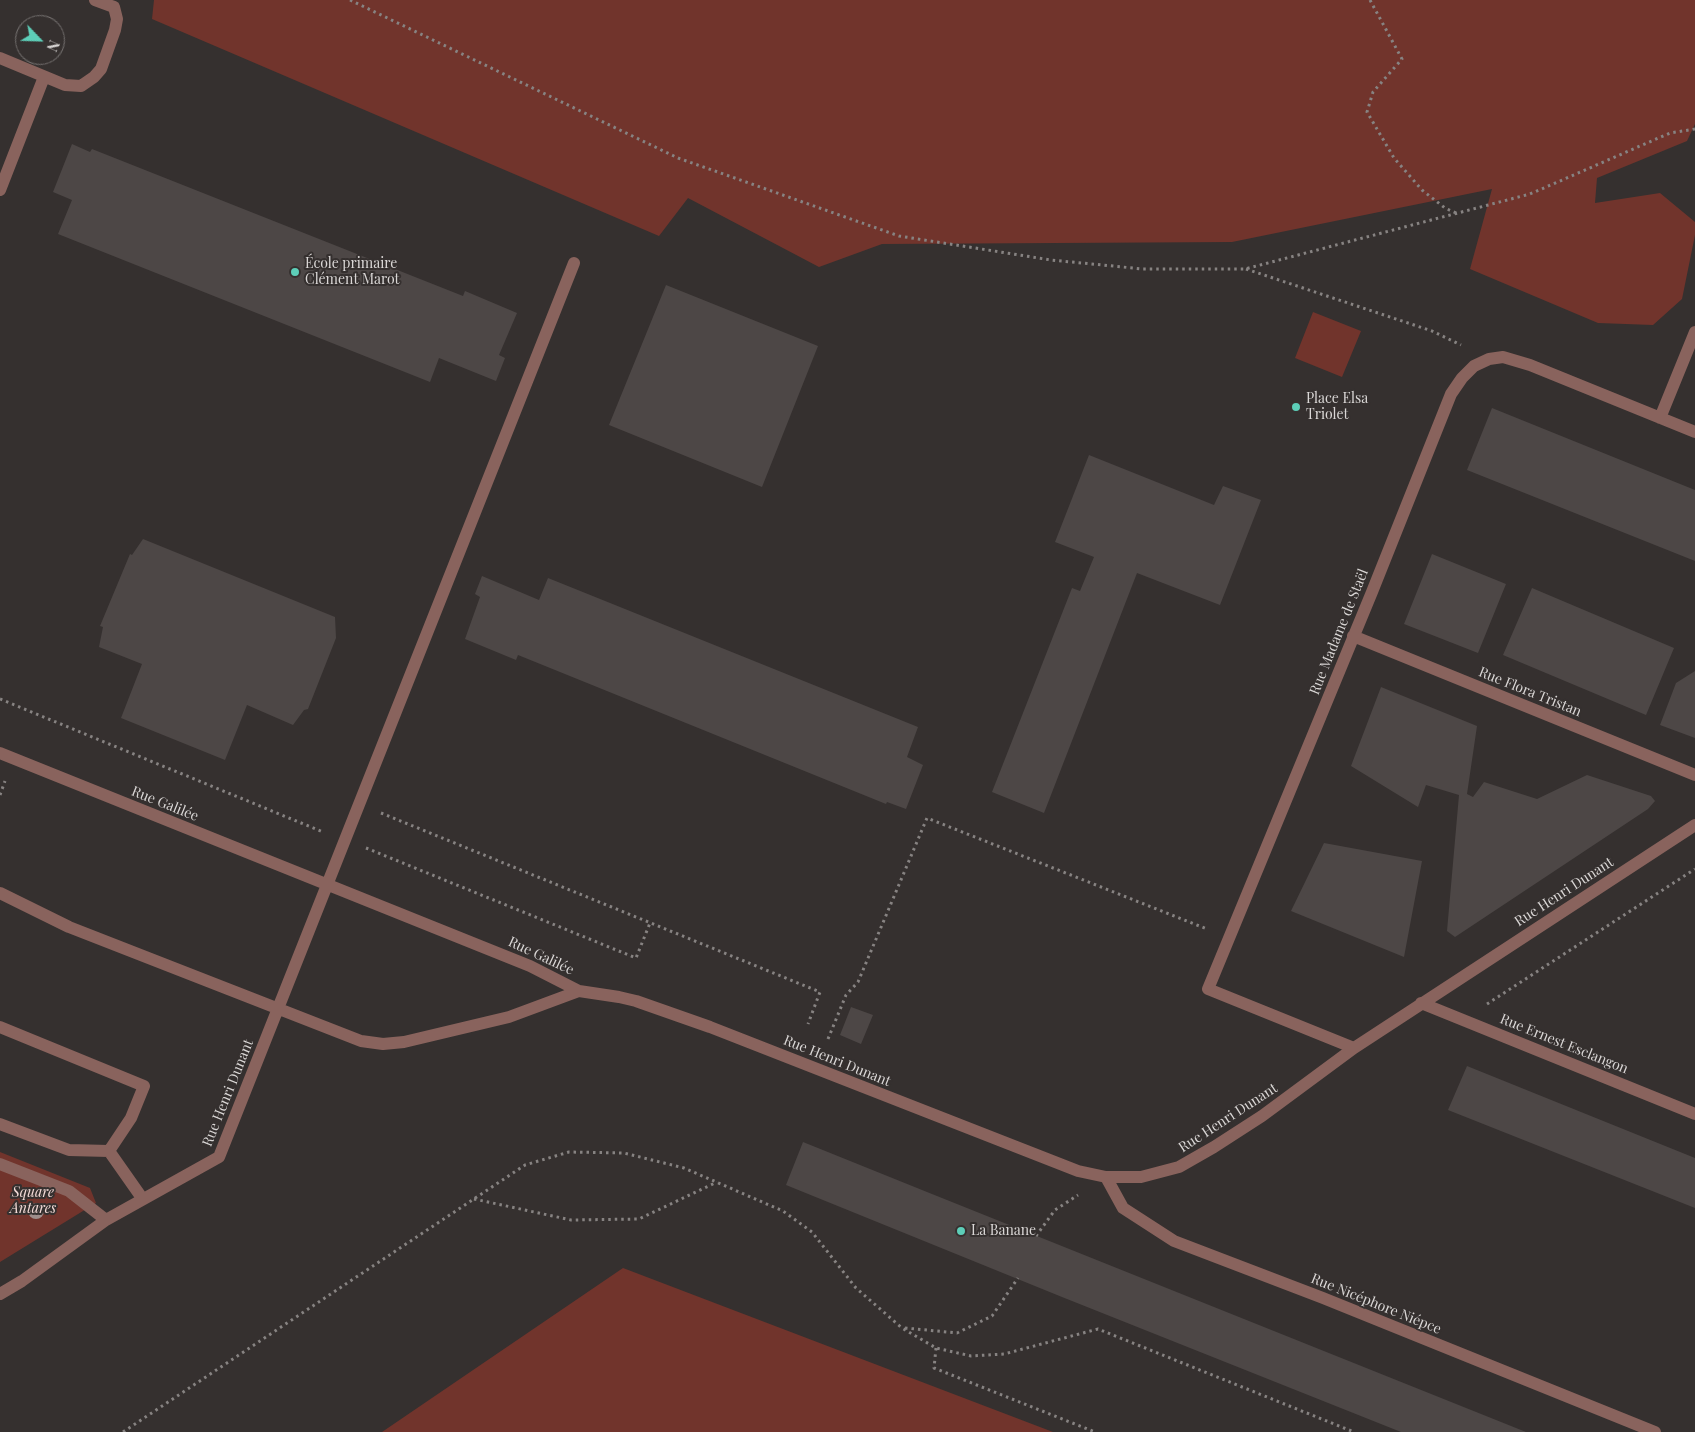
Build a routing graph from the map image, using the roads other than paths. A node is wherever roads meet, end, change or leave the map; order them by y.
1 (95, 0) edge
2 (0, 58) edge
3 (44, 77) junction
4 (0, 190) edge
5 (574, 263) dead end
6 (1695, 332) edge
7 (1660, 418) junction
8 (1695, 432) edge
9 (1354, 636) junction
10 (0, 754) edge
11 (1695, 775) edge
12 (1695, 824) edge
13 (328, 884) junction
14 (0, 892) edge
15 (579, 991) junction
16 (1421, 1003) junction
17 (278, 1010) junction
18 (0, 1027) edge
19 (1354, 1048) junction
20 (1695, 1114) edge
21 (0, 1124) edge
22 (109, 1151) junction
23 (0, 1164) edge
24 (1106, 1177) junction
25 (142, 1198) junction
26 (106, 1220) junction
27 (0, 1294) edge
28 (1655, 1432) edge

1 - 3 street
2 - 3 street
3 - 4 street
5 - 13 street, Rue Henri Dunant
6 - 7 street
7 - 8 street
7 - 9 street, Rue Madame de Staël
9 - 11 street, Rue Flora Tristan
9 - 19 street, Rue Madame de Staël
10 - 13 street, Rue Galilée
12 - 16 street, Rue Henri Dunant
13 - 15 street, Rue Galilée
13 - 17 street, Rue Henri Dunant
14 - 17 street, Rue Galilée
15 - 17 street, Rue Galilée
15 - 24 street, Rue Henri Dunant
16 - 19 street, Rue Henri Dunant
16 - 20 street, Rue Ernest Esclangon
17 - 25 street, Rue Henri Dunant
18 - 22 street
19 - 24 street, Rue Henri Dunant
21 - 22 street
22 - 25 street
23 - 26 street
24 - 28 street, Rue Nicéphore Niépce
25 - 26 street, Rue Henri Dunant
26 - 27 street, Rue Henri Dunant

